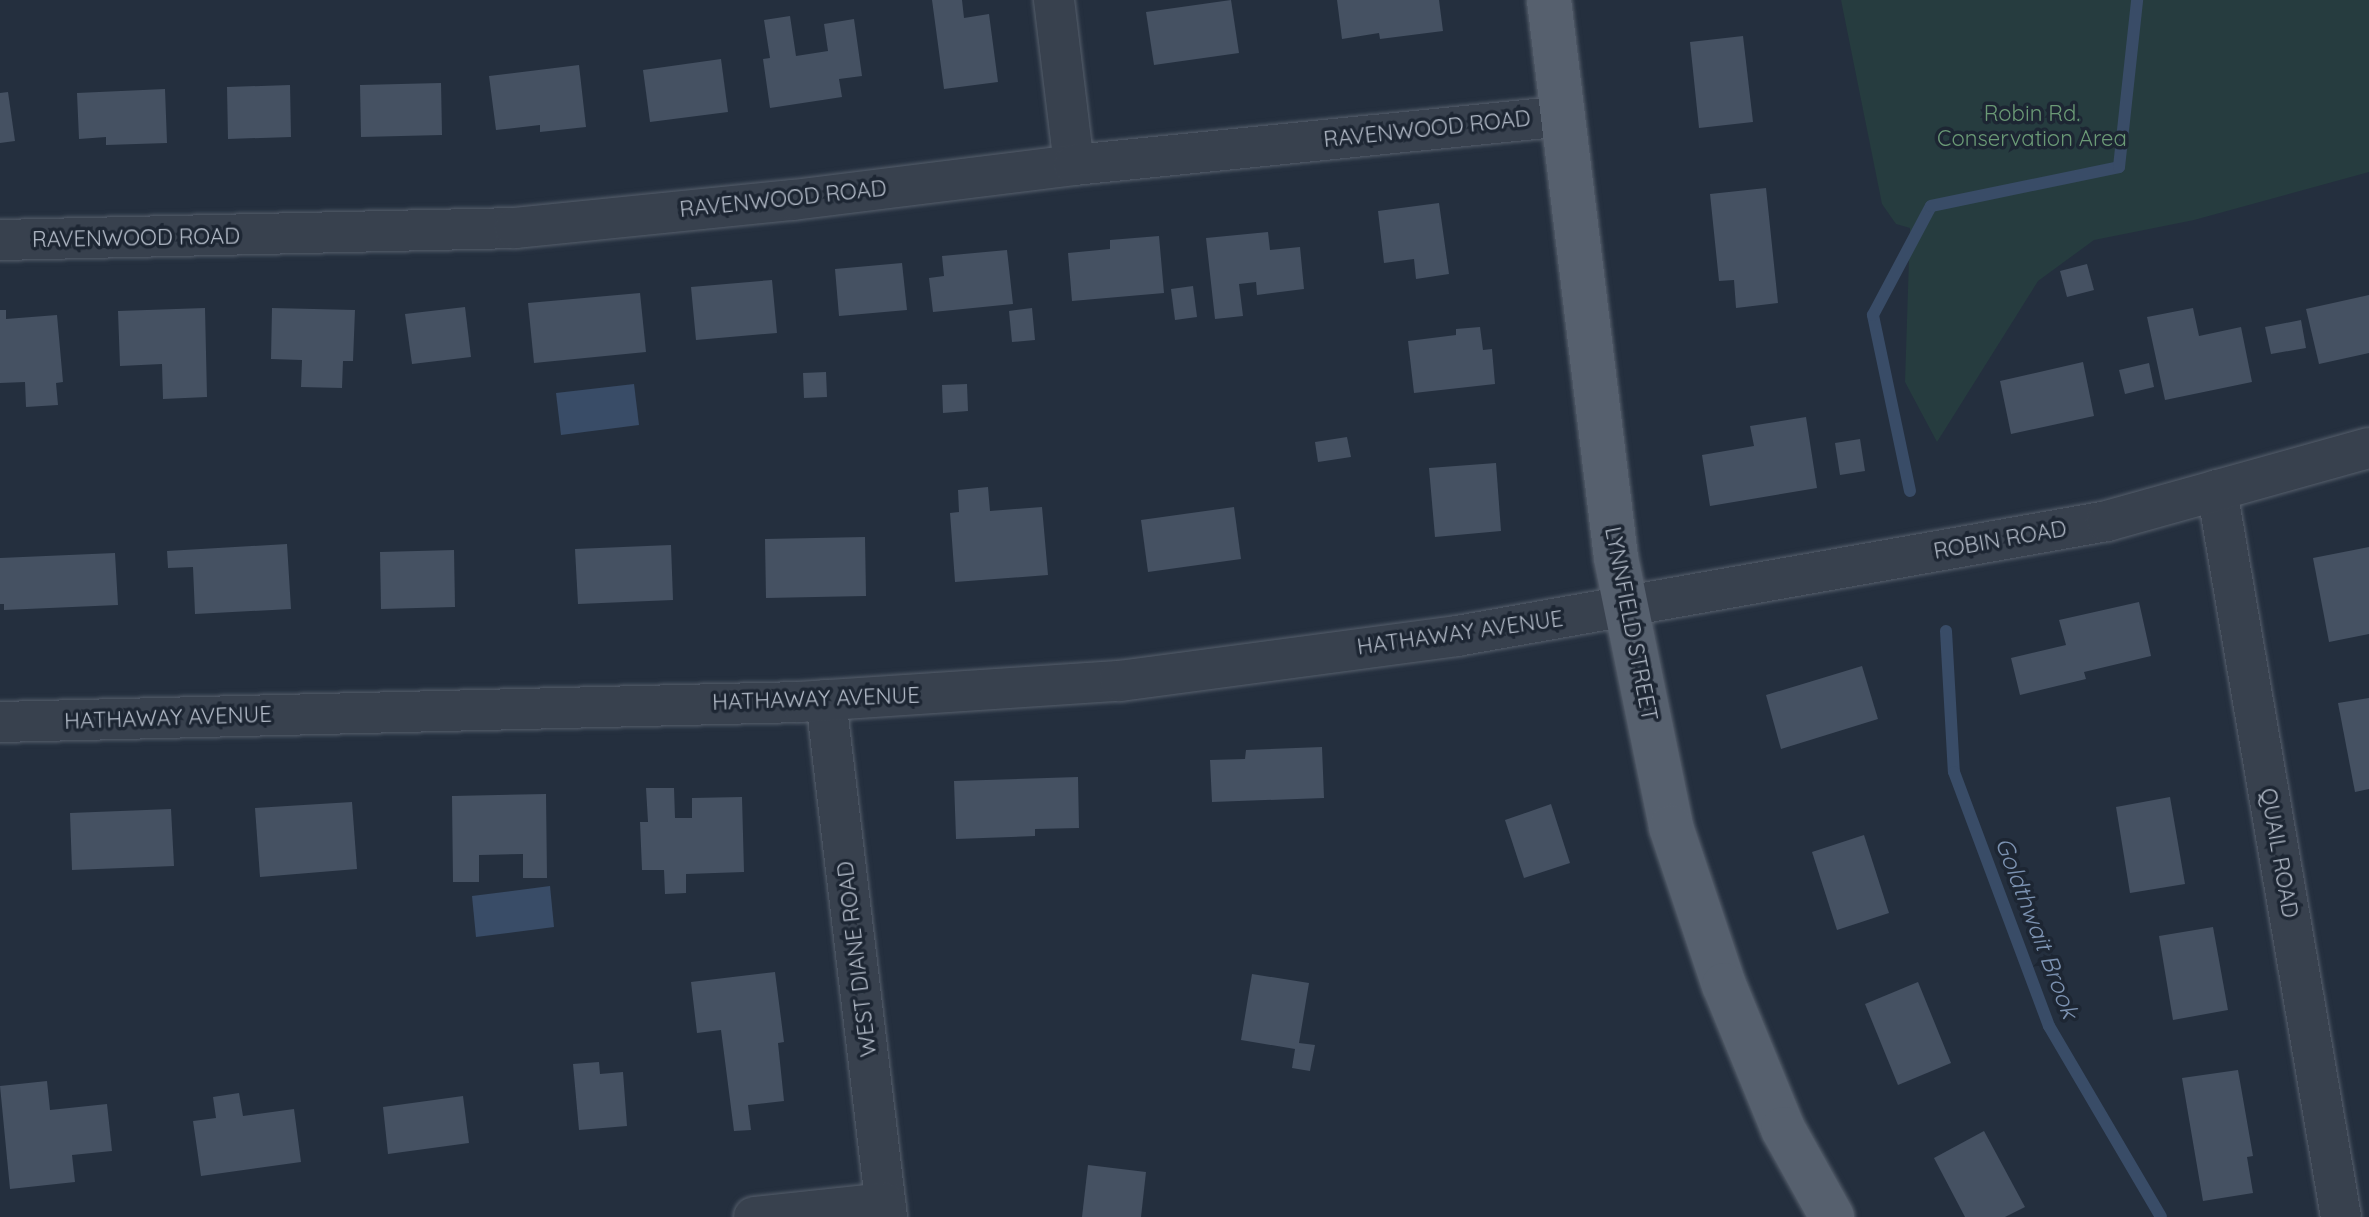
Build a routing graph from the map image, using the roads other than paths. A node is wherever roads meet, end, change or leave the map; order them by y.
1 (1054, 0) edge
2 (1549, 0) edge
3 (1563, 116) junction
4 (1074, 165) junction
5 (0, 240) edge
6 (2369, 448) edge
7 (2217, 490) junction
8 (1626, 608) junction
9 (826, 700) junction
10 (0, 722) edge
11 (886, 1210) edge
12 (754, 1217) edge
13 (1832, 1217) edge
14 (2341, 1217) edge

1 - 4 street
2 - 3 main road, LYNNFIELD STREET
3 - 4 street, RAVENWOOD ROAD
3 - 8 main road, LYNNFIELD STREET
4 - 5 street, RAVENWOOD ROAD
6 - 7 street, ROBIN ROAD
7 - 8 street, ROBIN ROAD
7 - 14 street, QUAIL ROAD
8 - 9 street, HATHAWAY AVENUE
8 - 13 main road, LYNNFIELD STREET
9 - 10 street, HATHAWAY AVENUE
9 - 11 street, WEST DIANE ROAD
11 - 12 street

